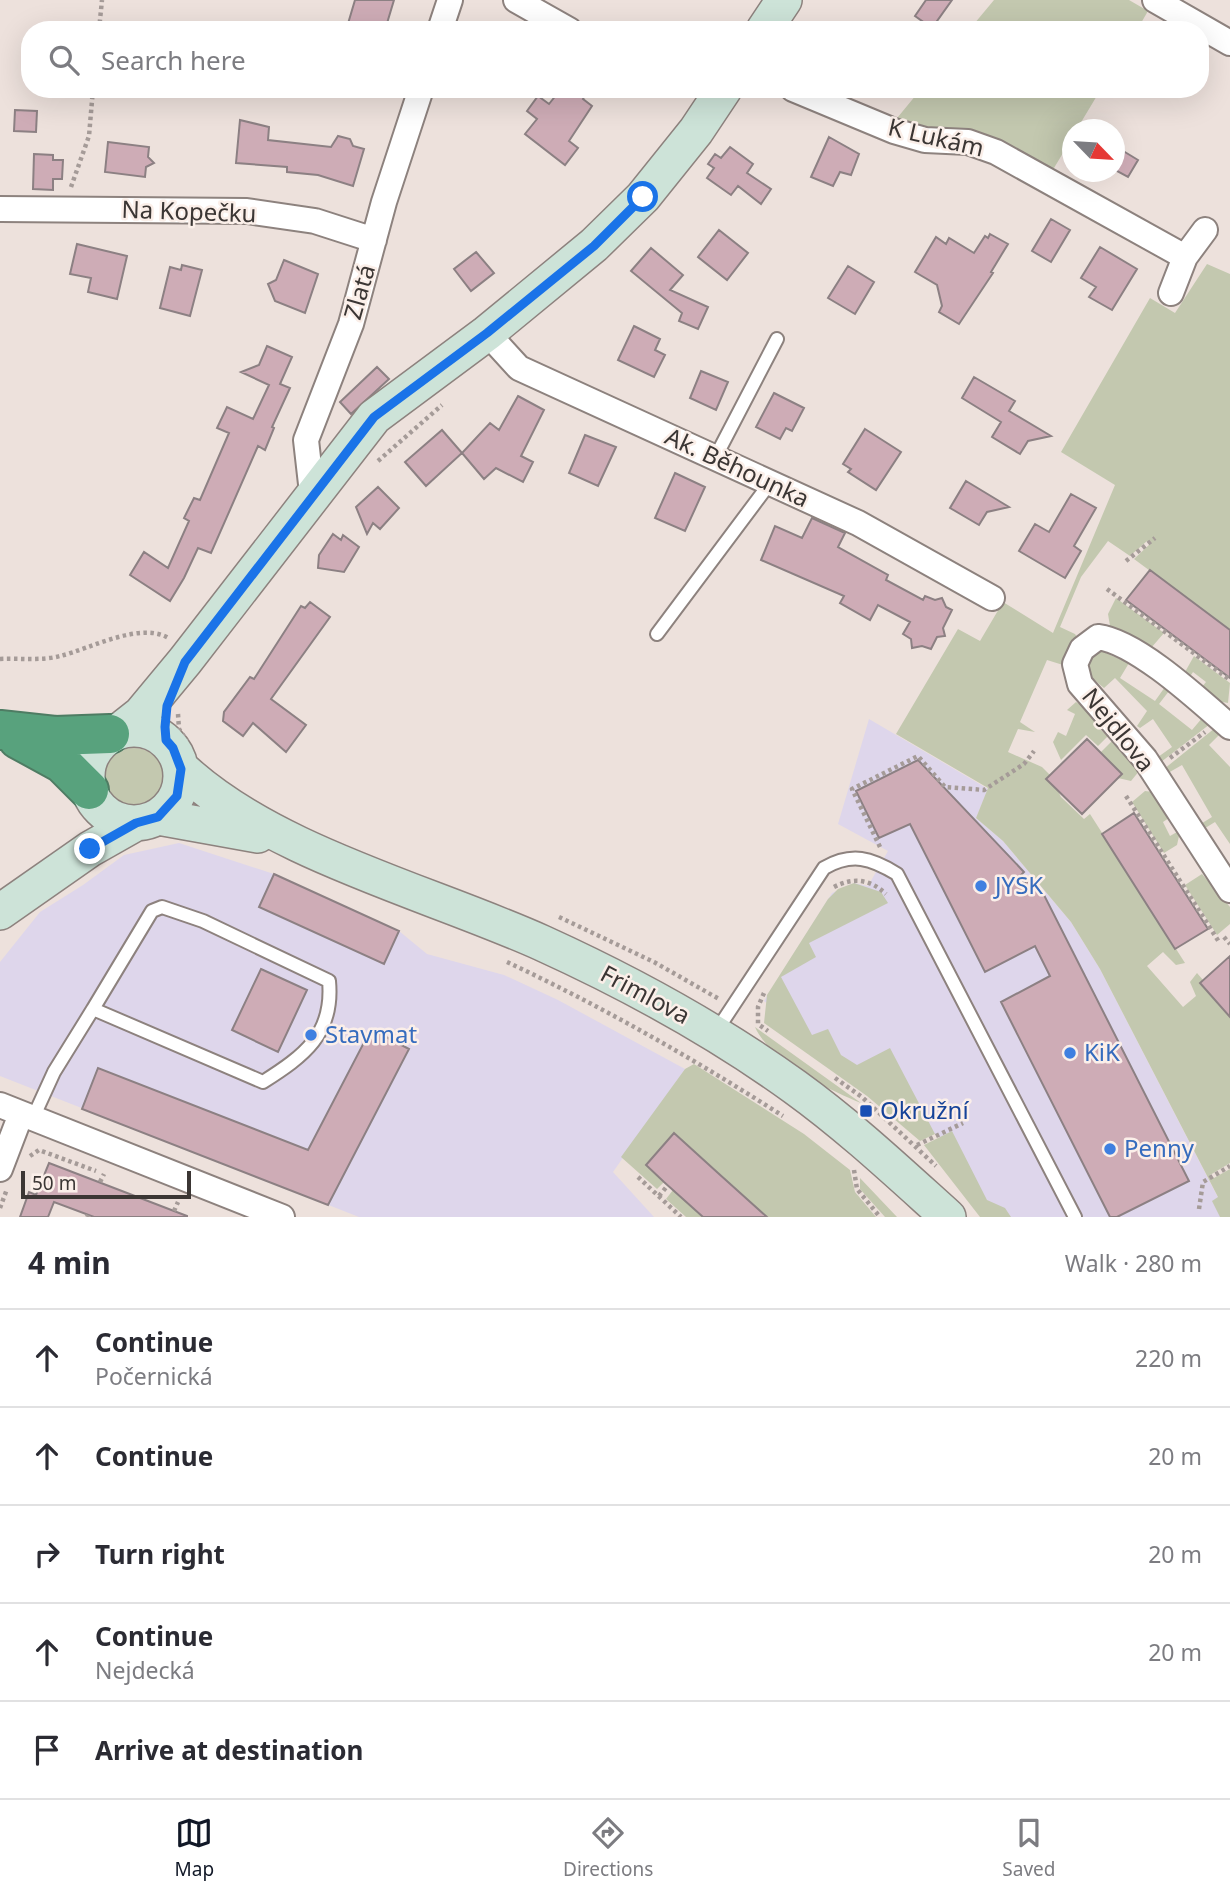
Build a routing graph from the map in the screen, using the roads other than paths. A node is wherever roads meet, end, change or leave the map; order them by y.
1 (450, 0) edge
2 (516, 0) edge
3 (784, 0) edge
4 (1155, 0) edge
5 (443, 21) edge
6 (553, 21) edge
7 (770, 21) edge
8 (1192, 21) edge
9 (1209, 31) edge
10 (1230, 43) edge
11 (418, 98) edge
12 (718, 98) edge
13 (815, 98) edge
14 (0, 209) edge
15 (1205, 230) dead end
16 (374, 240) junction
17 (1185, 257) junction
18 (1171, 293) dead end
19 (487, 333) junction
20 (777, 339) dead end
21 (715, 458) junction
22 (770, 483) junction
23 (312, 493) junction
24 (992, 598) dead end
25 (657, 634) dead end
26 (187, 658) junction
27 (1225, 723) edge
28 (0, 731) edge
29 (116, 732) junction
30 (180, 741) junction
31 (90, 794) junction
32 (147, 820) junction
33 (299, 844) junction
34 (53, 875) junction
35 (1230, 890) edge
36 (0, 912) edge
37 (93, 1009) junction
38 (715, 1033) junction
39 (18, 1113) edge
40 (7, 1175) edge
41 (282, 1217) edge
42 (948, 1217) edge
43 (1075, 1217) edge

1 - 5 street
2 - 6 street
3 - 7 main road
4 - 8 street
9 - 10 street
11 - 16 street, Zlatá
12 - 19 main road
13 - 17 street, K Lukám
14 - 16 street, Na Kopečku
15 - 17 street
16 - 23 street, Zlatá
17 - 18 street
19 - 21 street, Ak. Běhounka
19 - 23 main road
20 - 21 lane
21 - 22 street, Ak. Běhounka
22 - 24 street, Ak. Běhounka
22 - 25 lane
23 - 26 main road
26 - 29 main road
26 - 30 main road
27 - 35 street, Nejdlova
28 - 29 highway
28 - 31 highway
29 - 30 main road
29 - 31 main road
30 - 32 main road
30 - 33 main road, Frimlova
31 - 32 main road
31 - 34 main road
32 - 33 main road, Frimlova
32 - 34 main road
33 - 38 main road, Frimlova
34 - 36 main road
37 - 37 lane
37 - 39 lane
38 - 42 main road, Frimlova
38 - 43 lane
39 - 40 street
39 - 41 street

